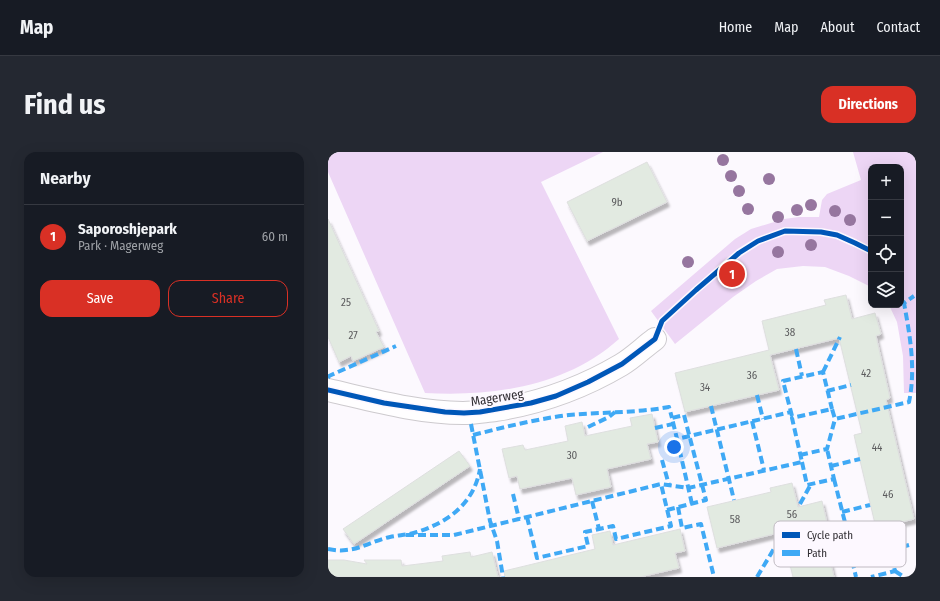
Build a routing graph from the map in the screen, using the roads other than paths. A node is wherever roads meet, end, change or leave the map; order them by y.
1 (655, 339) dead end
2 (328, 390) edge

1 - 2 street, Magerweg

